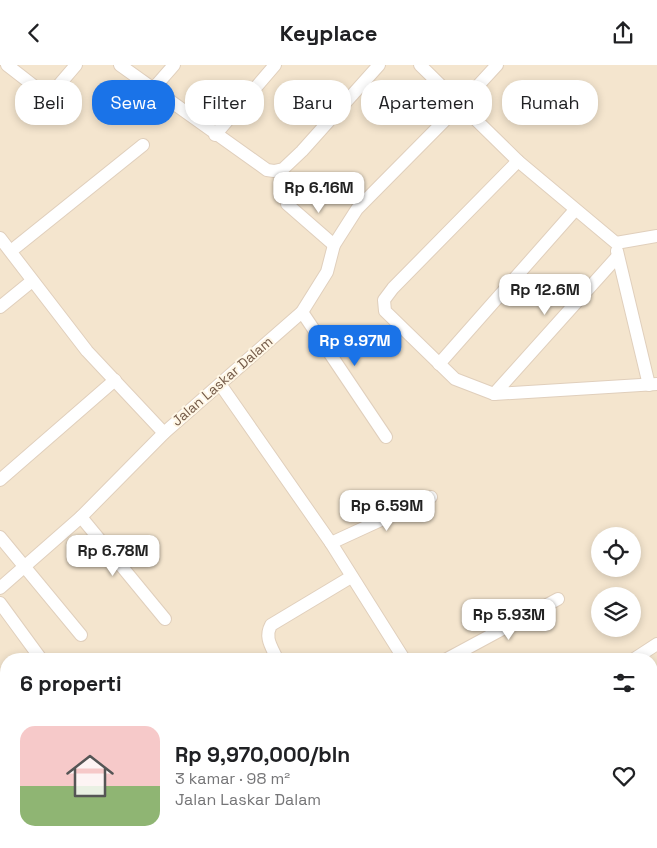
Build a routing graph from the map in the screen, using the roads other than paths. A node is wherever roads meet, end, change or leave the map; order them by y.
1 (7, 65) edge
2 (76, 65) edge
3 (120, 65) edge
4 (174, 65) edge
5 (274, 65) edge
6 (379, 65) edge
7 (420, 65) edge
8 (497, 65) edge
9 (141, 80) edge
10 (161, 80) edge
11 (436, 80) edge
12 (483, 80) edge
13 (175, 105) edge
14 (440, 125) edge
15 (482, 125) edge
16 (215, 135) junction
17 (143, 145) dead end
18 (518, 161) junction
19 (287, 204) dead end
20 (575, 210) junction
21 (657, 236) edge
22 (0, 238) edge
23 (616, 243) junction
24 (334, 245) junction
25 (10, 251) junction
26 (617, 257) junction
27 (32, 281) junction
28 (0, 307) edge
29 (302, 312) junction
30 (439, 364) junction
31 (115, 381) junction
32 (220, 384) junction
33 (653, 385) edge
34 (494, 394) junction
35 (164, 433) junction
36 (386, 437) dead end
37 (0, 480) edge
38 (431, 497) dead end
39 (81, 517) junction
40 (0, 537) edge
41 (331, 543) junction
42 (24, 566) junction
43 (351, 577) junction
44 (0, 588) edge
45 (558, 599) dead end
46 (0, 603) edge
47 (165, 619) dead end
48 (81, 635) dead end
49 (657, 644) edge
50 (37, 653) edge
51 (274, 653) edge
52 (400, 653) edge
53 (458, 653) edge
54 (643, 653) edge

1 - 2 street
3 - 9 street
4 - 10 street
5 - 16 street
6 - 16 street
7 - 11 street
8 - 12 street, Jalan Laskar Dalam
13 - 16 street
14 - 24 street, Jalan Laskar Dalam
15 - 18 street
17 - 25 street
18 - 20 street
18 - 30 street
19 - 24 street
20 - 23 street
20 - 30 street
21 - 23 street
22 - 25 street
23 - 26 street
24 - 29 street, Jalan Laskar Dalam
25 - 27 street
26 - 33 street
26 - 34 street
27 - 28 street
27 - 31 street
29 - 32 street, Jalan Laskar Dalam
29 - 36 street
30 - 34 street
31 - 35 street
31 - 37 street
32 - 35 street, Jalan Laskar Dalam
32 - 41 street
33 - 34 street
35 - 39 street, Jalan Laskar Dalam
38 - 41 street
39 - 42 street, Jalan Laskar Dalam
39 - 47 street
40 - 42 street
41 - 43 street
42 - 44 street, Jalan Laskar Dalam
42 - 48 street
43 - 51 street
43 - 52 street
45 - 53 street
46 - 50 street
49 - 54 street

